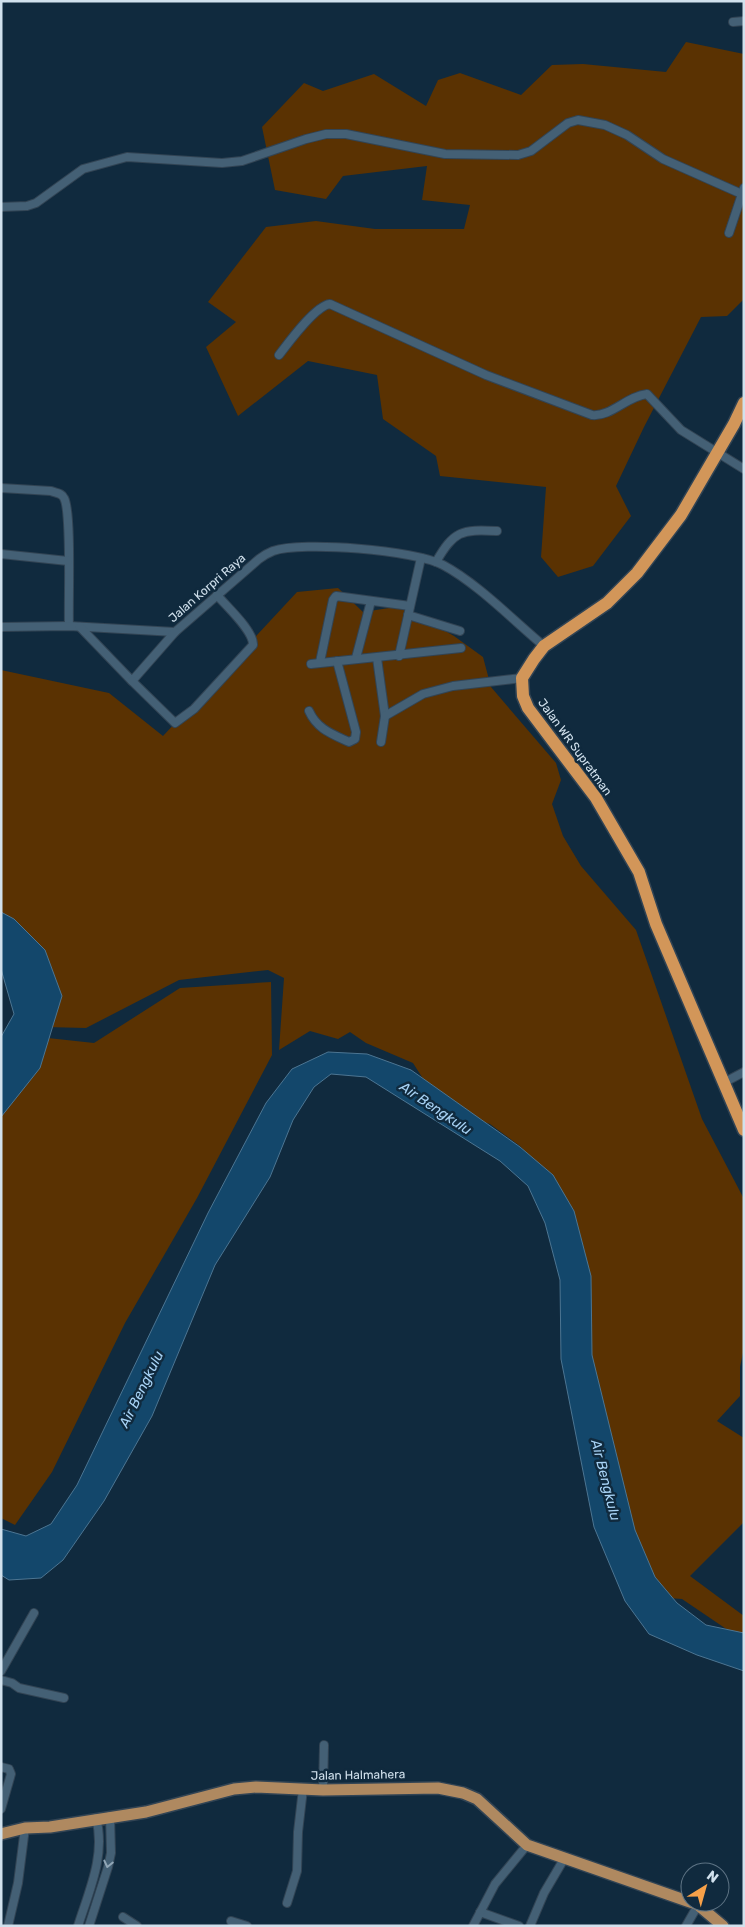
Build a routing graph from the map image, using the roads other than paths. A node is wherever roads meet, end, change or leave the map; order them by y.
1 (744, 21) edge
2 (733, 22) dead end
3 (743, 192) edge
4 (1, 207) edge
5 (729, 233) dead end
6 (279, 355) dead end
7 (744, 403) edge
8 (717, 453) junction
9 (744, 469) edge
10 (1, 488) edge
11 (498, 532) dead end
12 (1, 554) edge
13 (421, 558) junction
14 (68, 561) junction
15 (436, 562) junction
16 (217, 595) junction
17 (371, 601) junction
18 (410, 606) junction
19 (408, 615) junction
20 (69, 626) junction
21 (1, 627) edge
22 (80, 628) junction
23 (460, 630) dead end
24 (175, 632) junction
25 (544, 646) junction
26 (461, 648) dead end
27 (399, 656) junction
28 (356, 658) junction
29 (377, 658) junction
30 (337, 661) junction
31 (320, 662) junction
32 (311, 664) dead end
33 (522, 678) junction
34 (132, 681) junction
35 (309, 711) dead end
36 (385, 716) junction
37 (380, 742) dead end
38 (744, 1072) edge
39 (723, 1083) junction
40 (744, 1130) edge
41 (34, 1613) dead end
42 (1, 1672) edge
43 (1, 1680) edge
44 (64, 1698) dead end
45 (324, 1744) dead end
46 (1, 1767) edge
47 (302, 1789) junction
48 (323, 1790) junction
49 (1, 1809) edge
50 (110, 1816) junction
51 (96, 1818) junction
52 (25, 1828) junction
53 (1, 1834) edge
54 (527, 1845) junction
55 (564, 1859) junction
56 (680, 1898) edge
57 (287, 1903) dead end
58 (480, 1912) junction
59 (690, 1912) edge
60 (705, 1912) edge
61 (123, 1918) dead end
62 (231, 1920) dead end
63 (8, 1926) edge
64 (78, 1926) edge
65 (89, 1926) edge
66 (137, 1926) edge
67 (248, 1926) edge
68 (472, 1926) edge
69 (519, 1926) edge
70 (530, 1926) edge
71 (686, 1926) edge
72 (723, 1926) edge

1 - 2 street
3 - 4 street
3 - 5 street
6 - 8 street
7 - 8 highway
8 - 9 street
8 - 25 highway
10 - 14 street
11 - 15 street
12 - 14 street
13 - 15 street, Jalan Korpri Raya
13 - 16 street, Jalan Korpri Raya
13 - 18 street
14 - 20 street
15 - 25 street, Jalan Korpri Raya
16 - 24 street, Jalan Korpri Raya
16 - 34 street
17 - 18 street
17 - 28 street
17 - 31 street
18 - 19 street
19 - 23 street
19 - 27 street
20 - 21 street, Jalan Korpri Raya
20 - 22 street, Jalan Korpri Raya
22 - 24 street, Jalan Korpri Raya
22 - 34 street
24 - 34 street
25 - 33 highway
26 - 27 street
27 - 29 street
28 - 29 street
28 - 30 street
29 - 36 street
30 - 31 street
30 - 35 street
31 - 32 street
33 - 36 street
33 - 39 highway, Jalan WR Supratman
36 - 37 street
38 - 39 street
39 - 40 highway, Jalan WR Supratman
41 - 42 street
43 - 44 street
45 - 48 street
46 - 49 street
47 - 48 main road, Jalan Halmahera
47 - 50 main road, Jalan Halmahera
47 - 57 street
48 - 54 main road, Jalan Halmahera
50 - 51 main road, Jalan Halmahera
50 -> 65 street
51 - 52 main road, Jalan Halmahera
51 - 64 street
52 - 53 main road, Jalan Halmahera
52 - 63 street
54 - 55 main road, Jalan Halmahera
54 - 58 street
55 - 56 main road, Jalan Halmahera
55 - 70 street
58 - 68 street
58 - 69 street
59 - 71 street
60 - 72 main road, Jalan Halmahera
61 - 66 street
62 - 67 street

